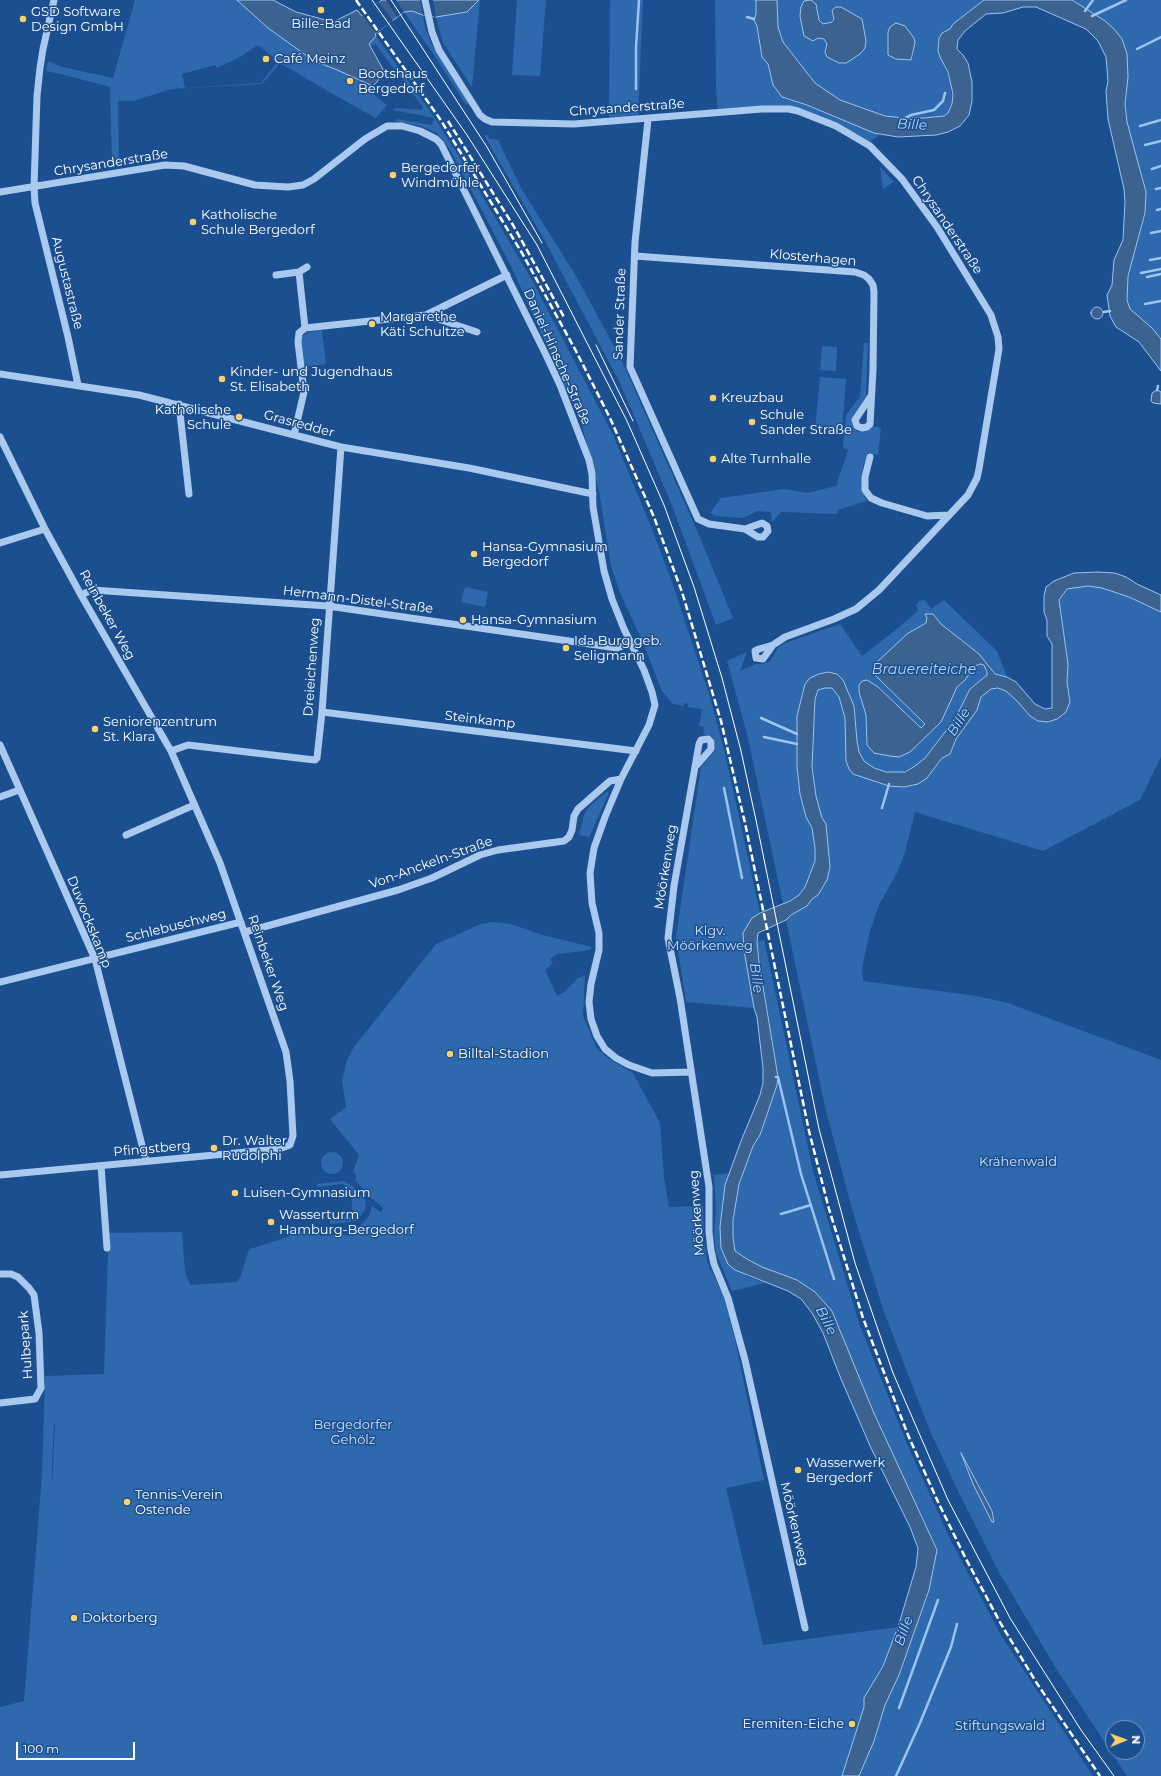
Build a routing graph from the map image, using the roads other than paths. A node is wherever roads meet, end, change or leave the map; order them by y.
1 (54, 0) edge
2 (425, 0) edge
3 (648, 120) junction
4 (420, 131) joint
5 (34, 187) junction
6 (0, 192) edge
7 (635, 256) junction
8 (307, 267) dead end
9 (299, 272) junction
10 (276, 275) dead end
11 (507, 275) junction
12 (426, 315) junction
13 (304, 328) junction
14 (477, 332) dead end
15 (0, 374) edge
16 (78, 385) junction
17 (871, 396) dead end
18 (178, 404) junction
19 (294, 435) junction
20 (0, 436) edge
21 (341, 447) junction
22 (870, 457) dead end
23 (189, 494) dead end
24 (593, 494) junction
25 (949, 515) junction
26 (45, 529) junction
27 (744, 529) dead end
28 (0, 543) edge
29 (81, 595) junction
30 (328, 606) junction
31 (631, 643) junction
32 (773, 645) dead end
33 (322, 712) junction
34 (0, 746) edge
35 (172, 751) junction
36 (636, 751) junction
37 (696, 766) junction
38 (621, 779) junction
39 (19, 790) junction
40 (0, 797) edge
41 (194, 805) junction
42 (126, 835) dead end
43 (241, 922) junction
44 (245, 932) junction
45 (95, 959) junction
46 (0, 982) edge
47 (691, 1072) junction
48 (293, 1136) joint
49 (146, 1161) junction
50 (101, 1166) junction
51 (0, 1175) edge
52 (107, 1248) dead end
53 (0, 1274) edge
54 (0, 1404) edge
55 (805, 1628) dead end

1 - 5 street, Augustastraße
2 - 3 street, Chrysanderstraße
3 - 7 street, Sander Straße
3 - 25 street, Chrysanderstraße
4 - 5 street, Chrysanderstraße
4 - 11 street, Daniel-Hinsche-Straße
5 - 6 street, Chrysanderstraße
5 - 16 street, Augustastraße
7 - 17 street, Klosterhagen
7 - 27 street, Sander Straße
8 - 9 street
9 - 10 street
9 - 13 street
11 - 12 street
11 - 24 street, Daniel-Hinsche-Straße
12 - 13 street
12 - 14 street
13 - 19 street
15 - 16 street, Grasredder
16 - 18 street, Grasredder
18 - 19 street, Grasredder
18 - 23 street
19 - 21 street, Grasredder
20 - 26 street, Reinbeker Weg
21 - 24 street, Grasredder
21 - 30 street, Dreieichenweg
22 - 25 street
24 - 31 street, Daniel-Hinsche-Straße
25 - 32 street, Chrysanderstraße
26 - 28 street
26 - 29 street, Reinbeker Weg
29 - 30 street, Hermann-Distel-Straße
29 - 35 street, Reinbeker Weg
30 - 31 street, Hermann-Distel-Straße
30 - 33 street, Dreieichenweg
31 - 36 street, Daniel-Hinsche-Straße
33 - 35 street, Dreieichenweg
33 - 36 street, Steinkamp
34 - 39 street, Duwockskamp
35 - 41 street, Reinbeker Weg
36 - 38 street, Daniel-Hinsche-Straße
37 - 37 street, Möörkenweg
37 - 47 street, Möörkenweg
38 - 44 street, Von-Anckeln-Straße
38 - 47 street, Daniel-Hinsche-Straße
39 - 40 street
39 - 45 street, Duwockskamp
41 - 42 street
41 - 43 street, Reinbeker Weg
43 - 44 street, Reinbeker Weg
43 - 45 street, Schlebuschweg
44 - 48 street, Reinbeker Weg
45 - 46 street, Schlebuschweg
45 - 49 street, Duwockskamp
47 - 55 street, Möörkenweg
48 - 49 street, Pfingstberg
49 - 50 street, Pfingstberg
50 - 51 street, Pfingstberg
50 - 52 street, Pfingstberg
53 - 54 street, Hulbepark

